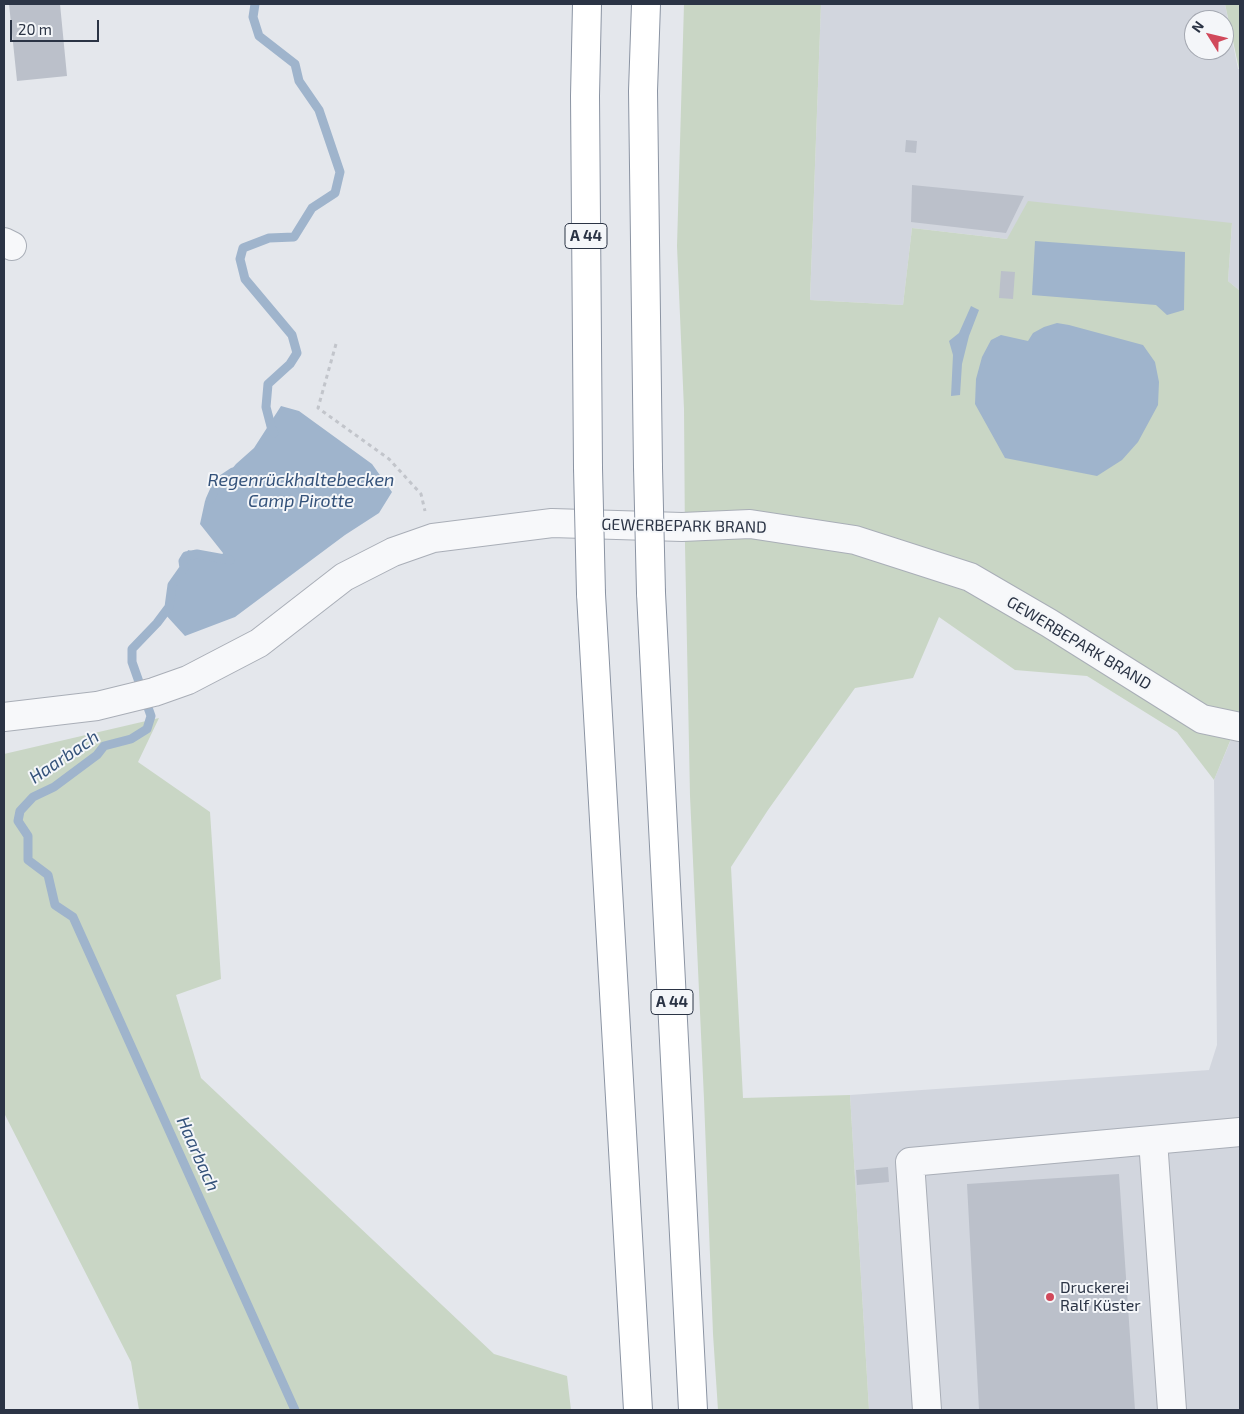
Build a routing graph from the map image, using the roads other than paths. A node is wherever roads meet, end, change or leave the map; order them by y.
1 (587, 4) edge
2 (646, 4) edge
3 (4, 717) edge
4 (1240, 727) edge
5 (1240, 1132) edge
6 (1153, 1140) junction
7 (638, 1410) edge
8 (692, 1410) edge
9 (927, 1410) edge
10 (1172, 1410) edge

1 - 7 highway, A 44, bridge
2 - 8 highway, A 44, bridge
3 - 4 street, GEWERBEPARK BRAND
5 - 6 street
6 - 9 street
6 - 10 street

